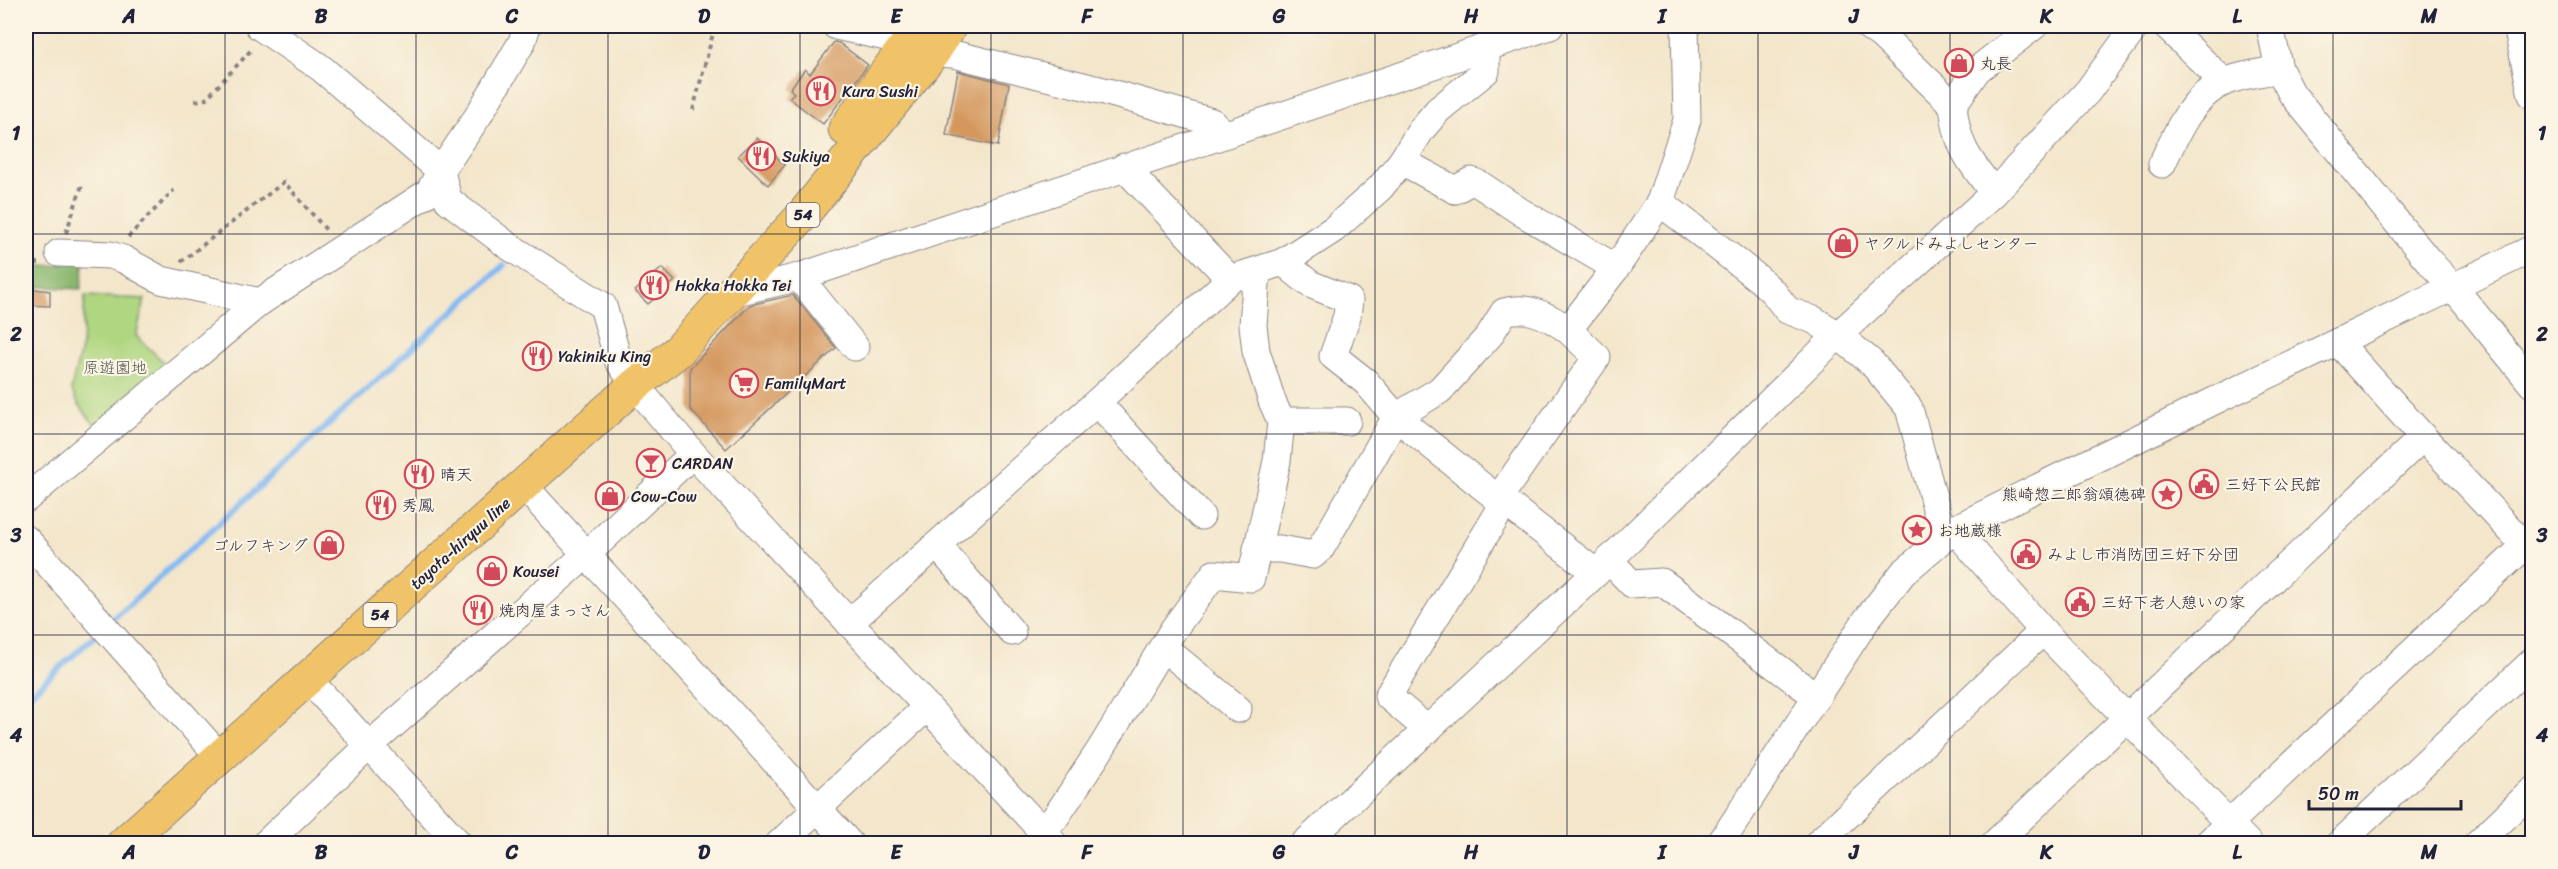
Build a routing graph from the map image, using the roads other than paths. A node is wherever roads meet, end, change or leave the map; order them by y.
1 (527, 26) edge
2 (836, 26) edge
3 (950, 26) edge
4 (1685, 26) edge
5 (1868, 26) edge
6 (2034, 26) edge
7 (2136, 26) edge
8 (2166, 26) edge
9 (2270, 26) edge
10 (2517, 26) edge
11 (1536, 28) edge
12 (264, 29) edge
13 (920, 42) edge
14 (1486, 47) junction
15 (2279, 69) junction
16 (2224, 82) junction
17 (2532, 95) edge
18 (1953, 105) junction
19 (1224, 133) junction
20 (1402, 161) junction
21 (2162, 164) dead end
22 (1124, 167) junction
23 (441, 171) junction
24 (1994, 193) junction
25 (1660, 202) junction
26 (2532, 249) edge
27 (59, 254) dead end
28 (1283, 262) junction
29 (1616, 268) junction
30 (1257, 271) junction
31 (799, 277) junction
32 (1230, 279) junction
33 (2453, 287) junction
34 (732, 293) junction
35 (260, 302) junction
36 (1568, 330) junction
37 (1838, 335) junction
38 (2338, 342) junction
39 (855, 347) dead end
40 (2532, 384) edge
41 (635, 385) junction
42 (1097, 402) junction
43 (1396, 417) junction
44 (1281, 421) junction
45 (1347, 421) dead end
46 (2423, 437) junction
47 (693, 454) junction
48 (524, 486) junction
49 (26, 499) edge
50 (1501, 501) junction
51 (1201, 516) dead end
52 (1949, 534) junction
53 (26, 539) edge
54 (937, 545) junction
55 (2530, 546) edge
56 (1257, 549) junction
57 (587, 554) junction
58 (1603, 567) junction
59 (849, 623) junction
60 (2043, 631) junction
61 (1012, 632) dead end
62 (1164, 648) junction
63 (2532, 662) edge
64 (308, 679) junction
65 (1817, 697) junction
66 (927, 707) junction
67 (1238, 709) dead end
68 (2127, 718) junction
69 (1428, 730) junction
70 (370, 745) junction
71 (220, 757) junction
72 (2532, 791) edge
73 (818, 809) junction
74 (2229, 823) junction
75 (1048, 837) edge
76 (282, 838) edge
77 (1730, 840) edge
78 (123, 843) edge
79 (459, 843) edge
80 (779, 843) edge
81 (850, 843) edge
82 (1304, 843) edge
83 (1817, 843) edge
84 (1994, 843) edge
85 (2207, 843) edge
86 (2248, 843) edge
87 (2339, 843) edge
88 (2477, 843) edge

1 - 23 street
2 - 13 street
3 - 13 main road, toyota-hiryuu line / 54
4 - 25 street
5 - 18 street
6 - 18 street
7 - 24 street
8 - 16 street
9 - 15 street
10 - 17 street
11 - 14 street
12 - 23 street
13 - 19 street
13 - 34 main road, toyota-hiryuu line / 54
13 - 41 main road, toyota-hiryuu line / 54
14 - 19 street
14 - 20 street
15 - 16 street
15 - 33 street
16 - 21 street
18 - 24 street
19 - 22 street
20 - 28 street
20 - 29 street
22 - 31 street
22 - 32 street
23 - 35 street
23 - 41 street
24 - 37 street
25 - 29 street
25 - 37 street
26 - 33 street
27 - 35 street
28 - 30 street
28 - 43 street
29 - 36 street
30 - 32 street
30 - 44 street
31 - 34 street
31 - 39 street
32 - 42 street
33 - 38 street
33 - 40 street
34 - 41 main road, toyota-hiryuu line / 54
35 - 49 street
36 - 43 street
36 - 50 street
37 - 52 street
37 - 58 street
38 - 46 street
38 - 52 street
41 - 47 street
41 - 48 main road, toyota-hiryuu line / 54
42 - 51 street
42 - 54 street
43 - 50 street
43 - 56 street
44 - 45 street
44 - 56 street
46 - 55 street
46 - 68 street
47 - 57 street
47 - 59 street
48 - 57 street
48 - 64 main road, toyota-hiryuu line / 54
50 - 58 street
50 - 69 street
52 - 60 street
52 - 65 street
53 - 71 street
54 - 59 street
54 - 61 street
55 - 74 street
56 - 62 street
57 - 70 street
57 - 73 street
58 - 65 street
58 - 69 street
59 - 66 street
60 - 68 street
60 - 83 street
62 - 67 street
62 - 75 street
63 - 87 street
64 - 70 street
64 - 71 main road, toyota-hiryuu line / 54
65 - 77 street
66 - 73 street
66 - 75 street
68 - 74 street
68 - 84 street
69 - 82 street
70 - 76 street
70 - 79 street
71 - 78 main road, toyota-hiryuu line / 54
72 - 88 street
73 - 80 street
73 - 81 street
74 - 85 street
74 - 86 street

